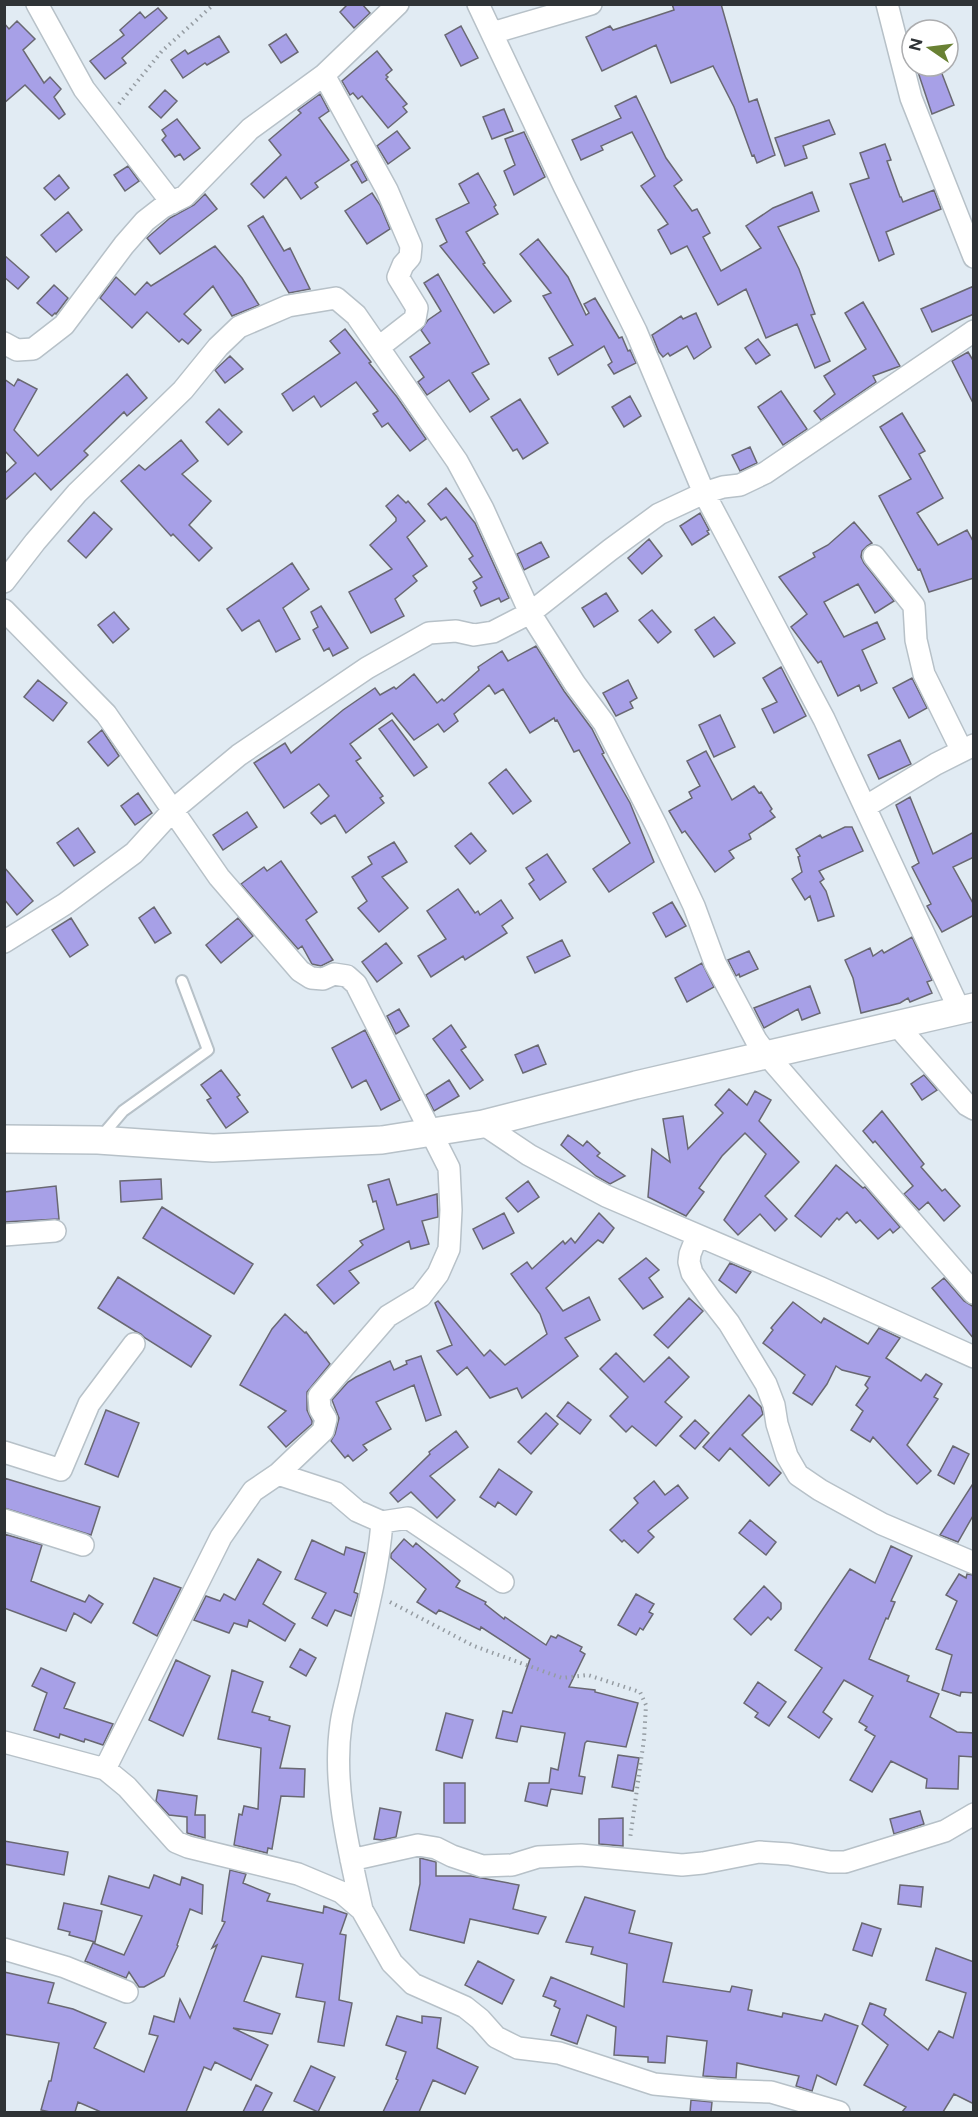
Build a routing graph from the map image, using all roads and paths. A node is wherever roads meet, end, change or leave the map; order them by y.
1 (37, 4) edge
2 (398, 4) edge
3 (478, 4) edge
4 (591, 4) edge
5 (887, 4) edge
6 (213, 5) edge
7 (492, 33) junction
8 (324, 75) junction
9 (107, 119) junction
10 (172, 203) junction
11 (974, 257) edge
12 (974, 331) edge
13 (4, 343) edge
14 (379, 347) junction
15 (704, 493) junction
16 (874, 556) dead end
17 (4, 582) edge
18 (4, 610) edge
19 (530, 613) junction
20 (968, 748) edge
21 (865, 807) junction
22 (174, 809) junction
23 (4, 942) edge
24 (182, 981) dead end
25 (966, 1008) edge
26 (896, 1024) junction
27 (767, 1055) junction
28 (974, 1109) edge
29 (483, 1124) junction
30 (430, 1132) junction
31 (4, 1139) edge
32 (98, 1140) junction
33 (55, 1231) dead end
34 (4, 1234) edge
35 (697, 1236) junction
36 (974, 1293) edge
37 (134, 1344) dead end
38 (974, 1357) edge
39 (4, 1452) edge
40 (278, 1474) junction
41 (4, 1520) edge
42 (382, 1522) junction
43 (83, 1545) dead end
44 (974, 1563) edge
45 (503, 1582) dead end
46 (371, 1592) junction
47 (4, 1742) edge
48 (105, 1769) junction
49 (974, 1814) edge
50 (351, 1860) junction
51 (626, 1860) junction
52 (362, 1910) junction
53 (4, 1949) edge
54 (127, 1992) dead end
55 (839, 2112) edge

1 - 9 street
2 - 8 street
3 - 7 street
4 - 7 street
5 - 11 street
6 - 9 path
7 - 15 street
8 - 10 street
8 - 14 street
9 - 10 street
10 - 13 street
12 - 15 street
14 - 17 street
14 - 19 street
15 - 19 street
15 - 21 street
16 - 20 street
18 - 22 street
19 - 22 street
19 - 27 street
20 - 21 street
21 - 25 street
22 - 23 street
22 - 30 street
24 - 32 lane
25 - 26 street
26 - 27 street
26 - 28 street
27 - 29 street
27 - 36 street
29 - 30 street
29 - 35 street
30 - 32 street
30 - 40 street
31 - 32 street
33 - 34 street
35 - 38 street
35 - 44 street
37 - 39 street
40 - 42 street
40 - 48 street
41 - 43 street
42 - 45 street
42 - 46 street
46 - 50 street
46 - 51 path
47 - 48 street
48 - 52 street
49 - 51 street
50 - 51 street
50 - 52 street
52 - 55 street
53 - 54 street

